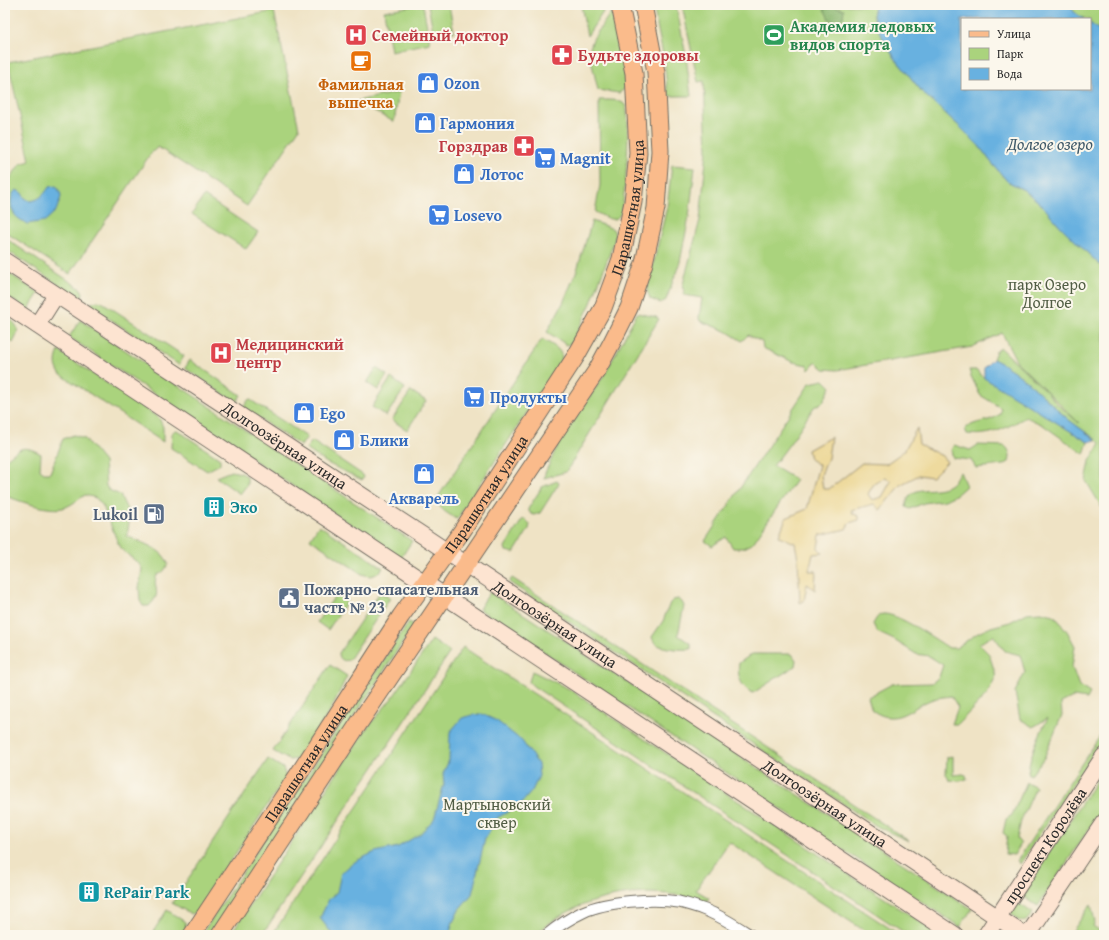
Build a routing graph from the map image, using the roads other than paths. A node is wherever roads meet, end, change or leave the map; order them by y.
1 (620, 5) edge
2 (643, 5) edge
3 (5, 261) edge
4 (56, 295) junction
5 (5, 304) edge
6 (37, 325) junction
7 (447, 552) junction
8 (466, 564) junction
9 (424, 583) junction
10 (445, 597) junction
11 (1104, 756) edge
12 (1104, 822) edge
13 (998, 917) junction
14 (192, 935) edge
15 (220, 935) edge
16 (547, 935) edge
17 (750, 935) edge
18 (956, 935) edge
19 (986, 935) edge
20 (1024, 935) edge
21 (1028, 935) edge

1 - 7 main road, Парашютная улица
2 - 8 main road, Парашютная улица
3 - 4 main road, Долгоозёрная улица
4 - 6 main road
4 - 7 main road, Долгоозёрная улица
5 - 6 main road
6 - 9 main road
7 - 8 main road, Долгоозёрная улица
7 - 9 main road, Парашютная улица
8 - 10 main road, Парашютная улица
8 - 13 main road, Долгоозёрная улица
9 - 10 main road
9 - 14 main road, Парашютная улица
10 - 15 main road, Парашютная улица
10 - 18 main road
11 - 13 main road, проспект Королёва
12 - 21 main road
13 - 19 main road, проспект Королёва
13 - 20 main road, Долгоозёрная улица
16 - 17 street

